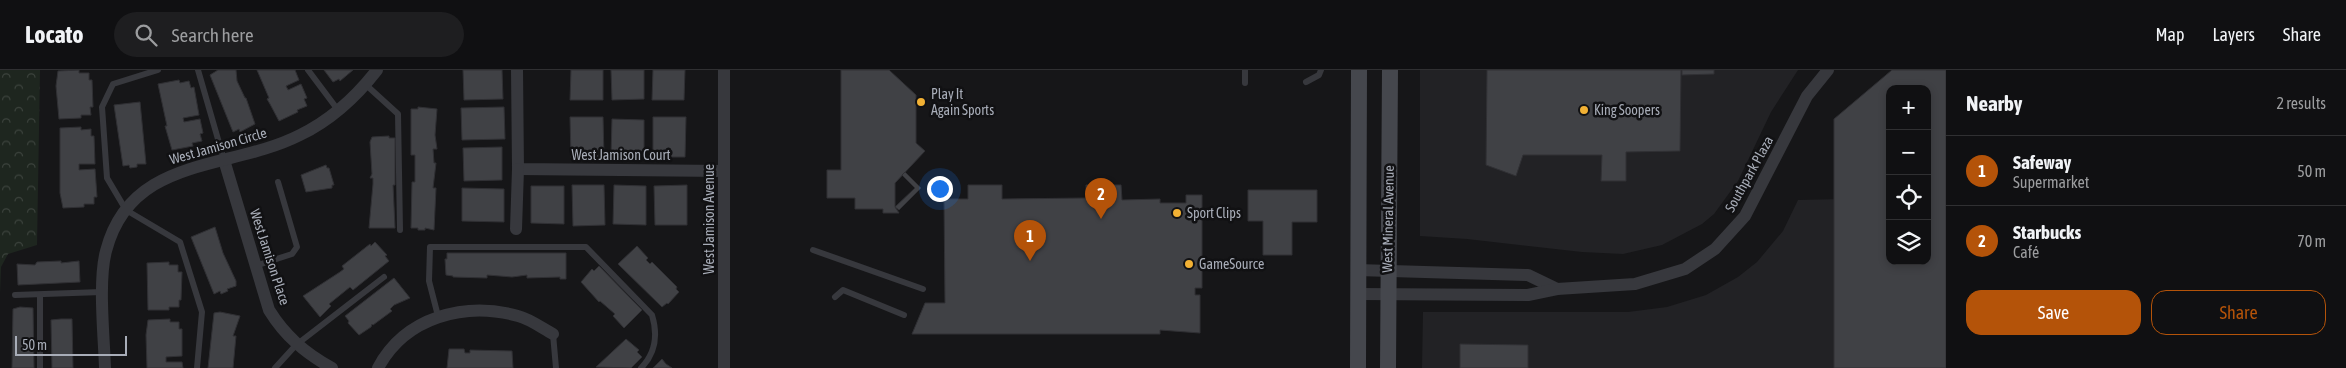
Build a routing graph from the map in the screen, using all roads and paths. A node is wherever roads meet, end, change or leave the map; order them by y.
1 (158, 70) edge
2 (198, 70) edge
3 (308, 70) edge
4 (377, 70) edge
5 (517, 70) edge
6 (724, 70) edge
7 (1245, 70) edge
8 (1322, 70) edge
9 (1359, 70) edge
10 (1390, 70) edge
11 (1828, 70) edge
12 (1306, 82) dead end
13 (1245, 83) dead end
14 (365, 84) junction
15 (338, 110) junction
16 (224, 160) junction
17 (518, 169) junction
18 (724, 171) junction
19 (278, 182) dead end
20 (126, 210) junction
21 (516, 229) dead end
22 (400, 230) dead end
23 (813, 250) dead end
24 (255, 266) junction
25 (1357, 270) junction
26 (1387, 270) junction
27 (384, 277) dead end
28 (1557, 288) junction
29 (923, 289) dead end
30 (103, 292) junction
31 (40, 294) junction
32 (1358, 294) junction
33 (1387, 294) junction
34 (15, 296) dead end
35 (835, 297) dead end
36 (904, 315) dead end
37 (438, 316) junction
38 (553, 334) joint
39 (296, 344) junction
40 (40, 368) edge
41 (105, 368) edge
42 (198, 368) edge
43 (275, 368) edge
44 (332, 368) edge
45 (378, 368) edge
46 (556, 368) edge
47 (641, 368) edge
48 (724, 368) edge
49 (1358, 368) edge
50 (1388, 368) edge

1 - 20 lane
2 - 16 lane
3 - 15 lane
4 - 14 street, West Jamison Circle
5 - 17 street
6 - 18 street, West Jamison Avenue
7 - 13 lane
8 - 12 lane
9 - 25 main road
10 - 26 main road, West Mineral Avenue
11 - 28 street, Southpark Plaza
14 - 15 street, West Jamison Circle
14 - 22 lane
15 - 16 street, West Jamison Circle
16 - 20 street, West Jamison Circle
16 - 24 street, West Jamison Place
17 - 18 street, West Jamison Court
17 - 21 street
18 - 48 street, West Jamison Avenue
19 - 24 lane
20 - 30 street, West Jamison Circle
20 - 42 lane
23 - 29 lane
24 - 39 street, West Jamison Place
25 - 26 street, Southpark Plaza
25 - 32 main road
26 - 28 street, Southpark Plaza
26 - 33 main road, West Mineral Avenue
27 - 39 lane
28 - 33 street, Southpark Plaza
30 - 31 lane
30 - 41 street, West Jamison Circle
31 - 34 lane
31 - 40 lane
32 - 33 street, Southpark Plaza
32 - 49 main road
33 - 50 main road, West Mineral Avenue
35 - 36 lane
37 - 38 street
37 - 45 street
37 - 47 lane
38 - 46 lane
39 - 43 lane
39 - 44 street, West Jamison Place

